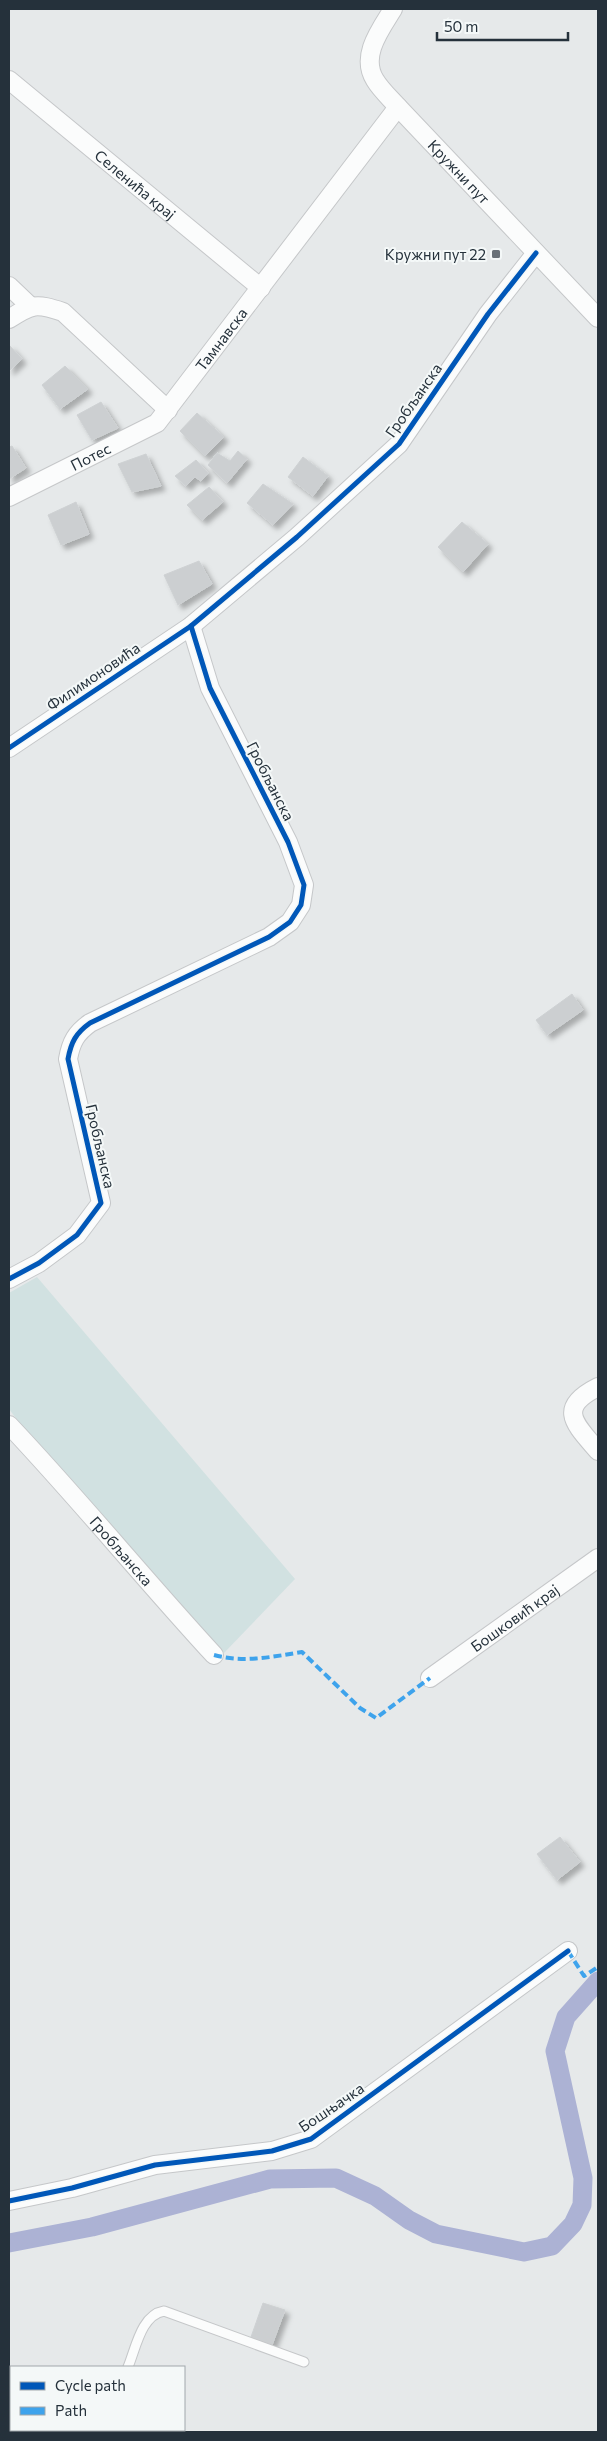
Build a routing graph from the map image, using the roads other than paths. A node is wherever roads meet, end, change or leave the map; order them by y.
1 (393, 9) edge
2 (9, 80) edge
3 (398, 107) junction
4 (536, 253) junction
5 (9, 286) edge
6 (261, 288) junction
7 (30, 306) junction
8 (598, 318) edge
9 (9, 319) edge
10 (168, 410) junction
11 (9, 497) edge
12 (192, 626) junction
13 (9, 748) edge
14 (9, 1279) edge
15 (598, 1386) edge
16 (9, 1425) edge
17 (598, 1452) edge
18 (598, 1558) edge
19 (214, 1655) dead end
20 (430, 1678) dead end
21 (568, 1951) dead end
22 (9, 2202) edge
23 (304, 2362) dead end
24 (128, 2366) edge

1 - 3 street, Кружни пут
2 - 6 street, Селенића крај
3 - 4 street, Кружни пут
3 - 6 street, Тамнавска
4 - 8 street, Кружни пут
4 - 12 street, Гробљанска
5 - 7 street
6 - 10 street, Тамнавска
7 - 9 street
7 - 10 street
10 - 11 street, Потес
12 - 13 street, Филимоновића
12 - 14 street, Гробљанска
15 - 17 street
16 - 19 street, Гробљанска
18 - 20 street, Бошковић крај
21 - 22 street, Бошњачка
23 - 24 lane

